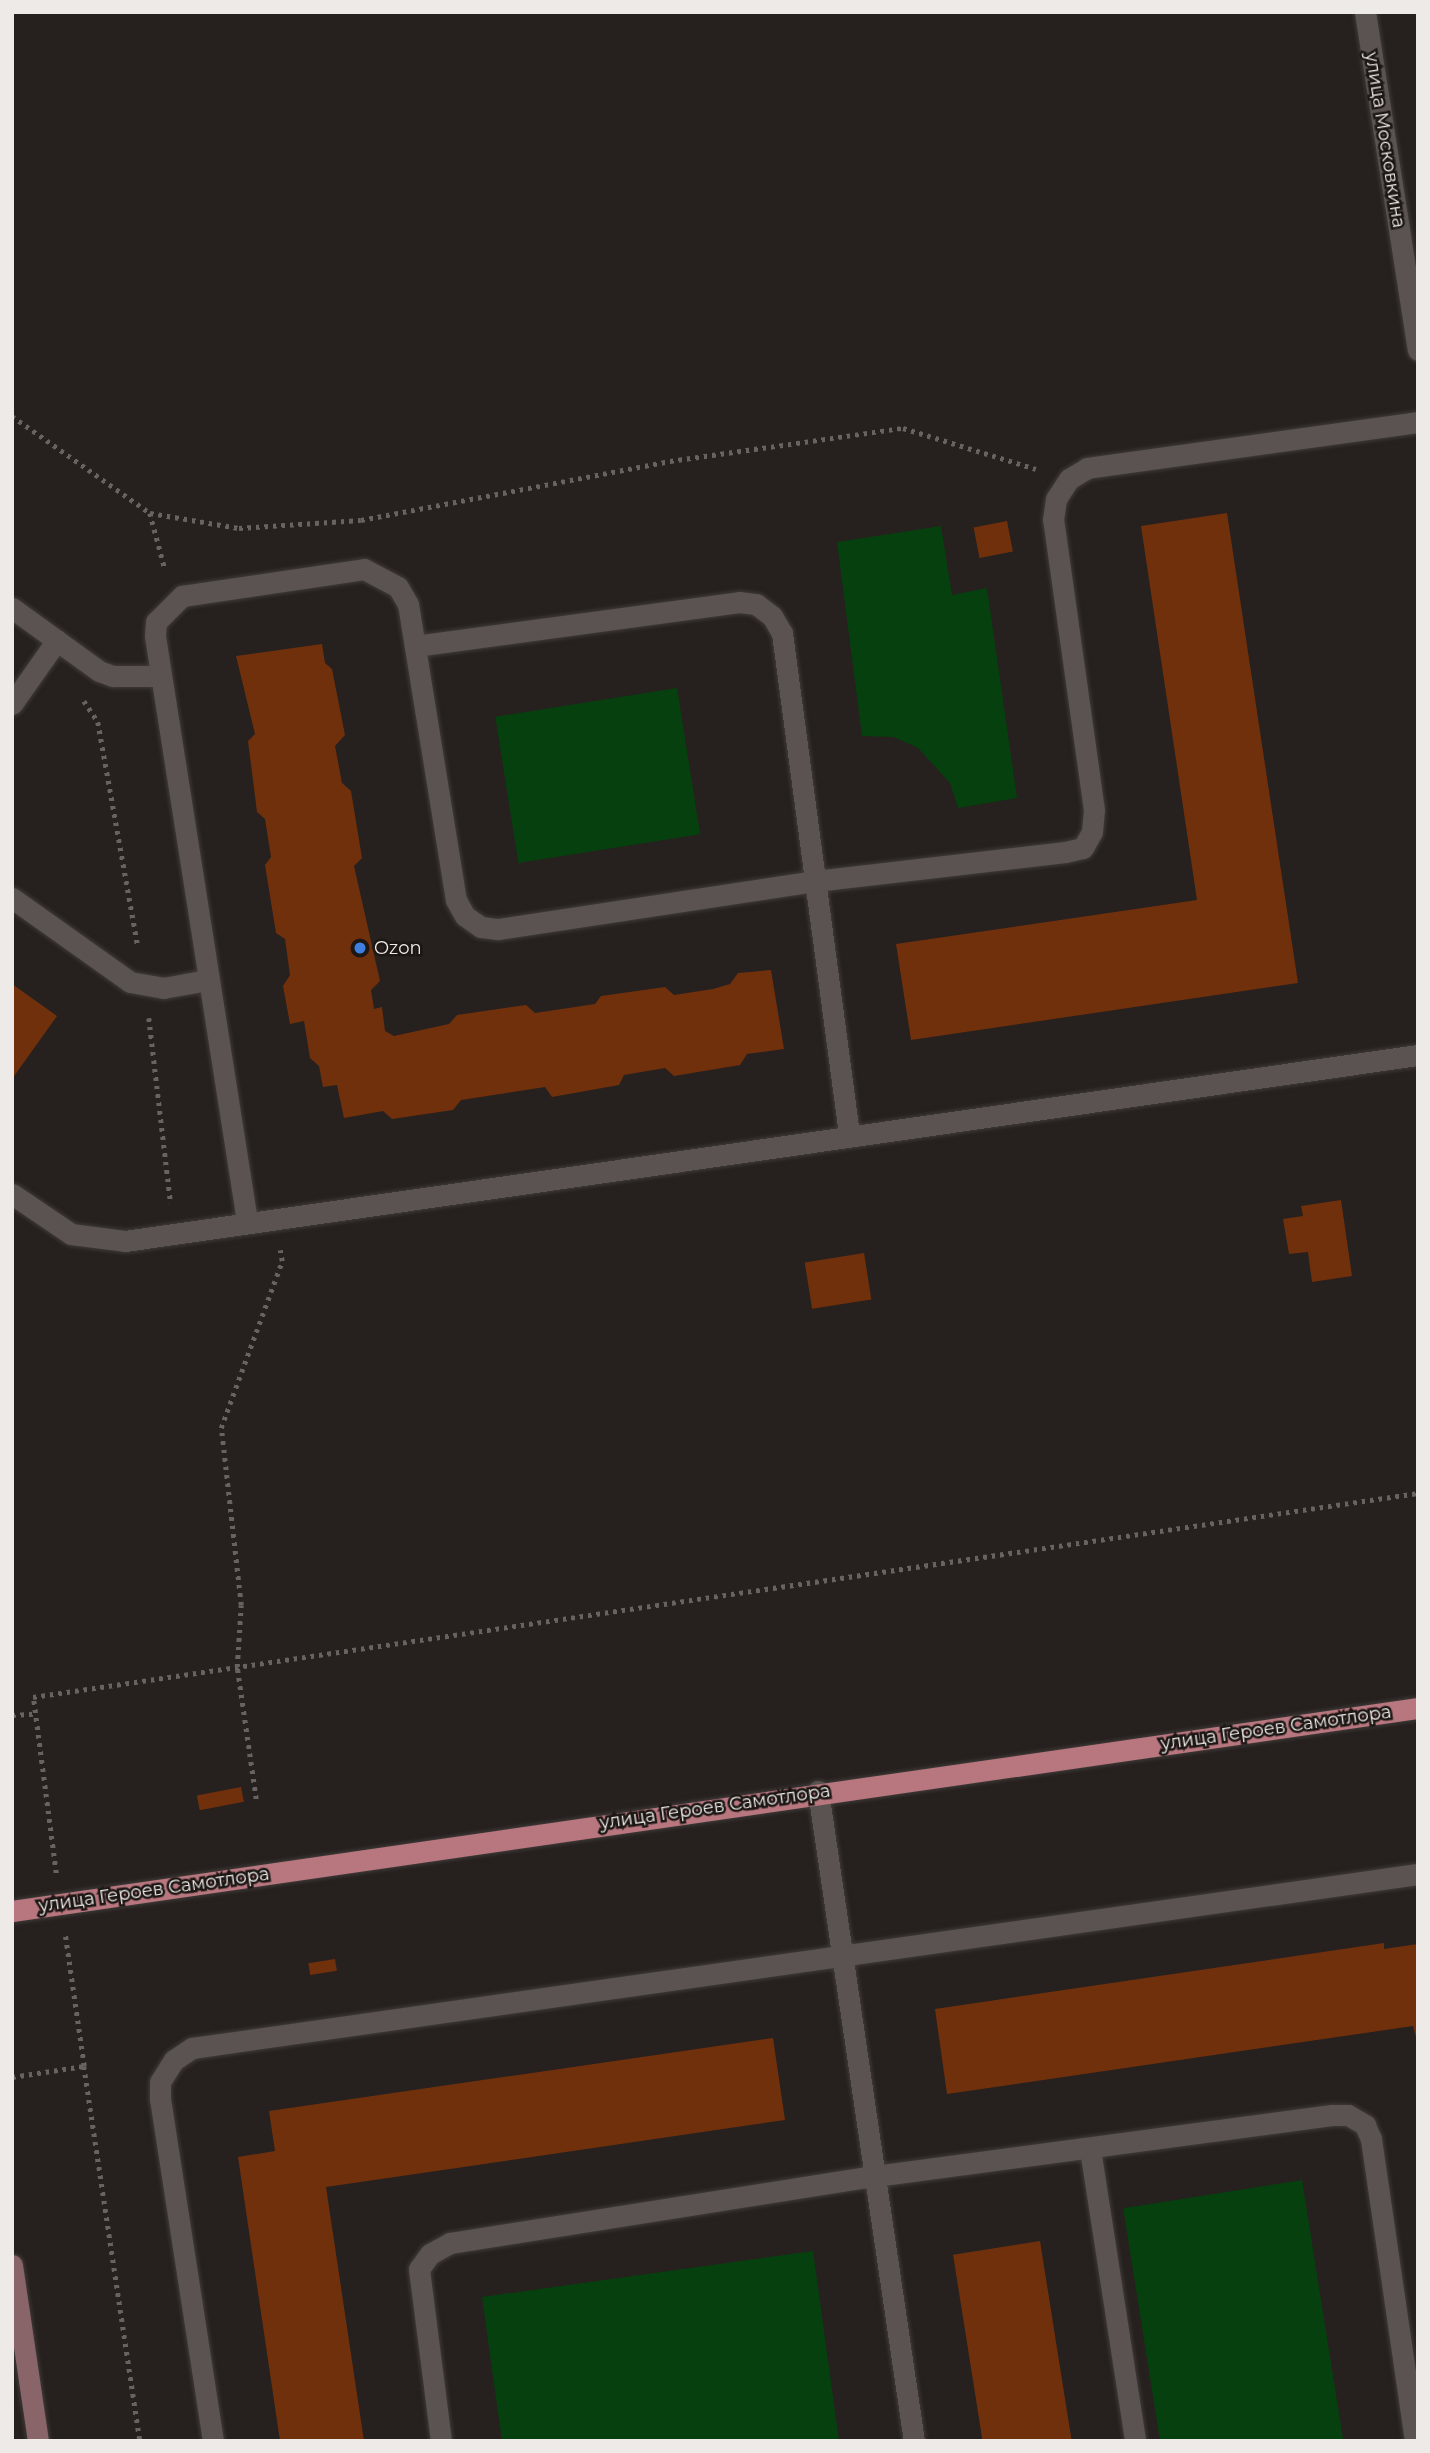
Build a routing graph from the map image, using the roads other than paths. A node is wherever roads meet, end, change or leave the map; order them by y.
1 (1365, 12) edge
2 (1418, 350) edge
3 (1418, 422) edge
4 (12, 608) edge
5 (57, 640) junction
6 (415, 646) junction
7 (159, 676) junction
8 (12, 704) edge
9 (815, 881) junction
10 (12, 898) edge
11 (208, 980) junction
12 (1418, 1055) edge
13 (849, 1134) junction
14 (12, 1194) edge
15 (247, 1221) junction
16 (1418, 1708) edge
17 (818, 1791) junction
18 (1418, 1874) edge
19 (12, 1910) edge
20 (842, 1955) junction
21 (1090, 2149) junction
22 (875, 2176) junction
23 (12, 2265) edge
24 (38, 2441) edge
25 (213, 2441) edge
26 (441, 2441) edge
27 (914, 2441) edge
28 (1135, 2441) edge
29 (1415, 2441) edge

1 - 2 street, улица Московкина
3 - 9 street
4 - 5 street
5 - 7 street
5 - 8 street
6 - 7 street
6 - 9 street
6 - 9 street
7 - 11 street
9 - 13 street
10 - 11 street
11 - 15 street
12 - 13 street
13 - 15 street
14 - 15 street
16 - 17 main road, улица Героев Самотлора
17 - 19 main road, улица Героев Самотлора
17 - 20 street
18 - 20 street
20 - 22 street
20 - 25 street
21 - 22 street
21 - 28 street
21 - 29 street
22 - 26 street
22 - 27 street
23 - 24 main road

